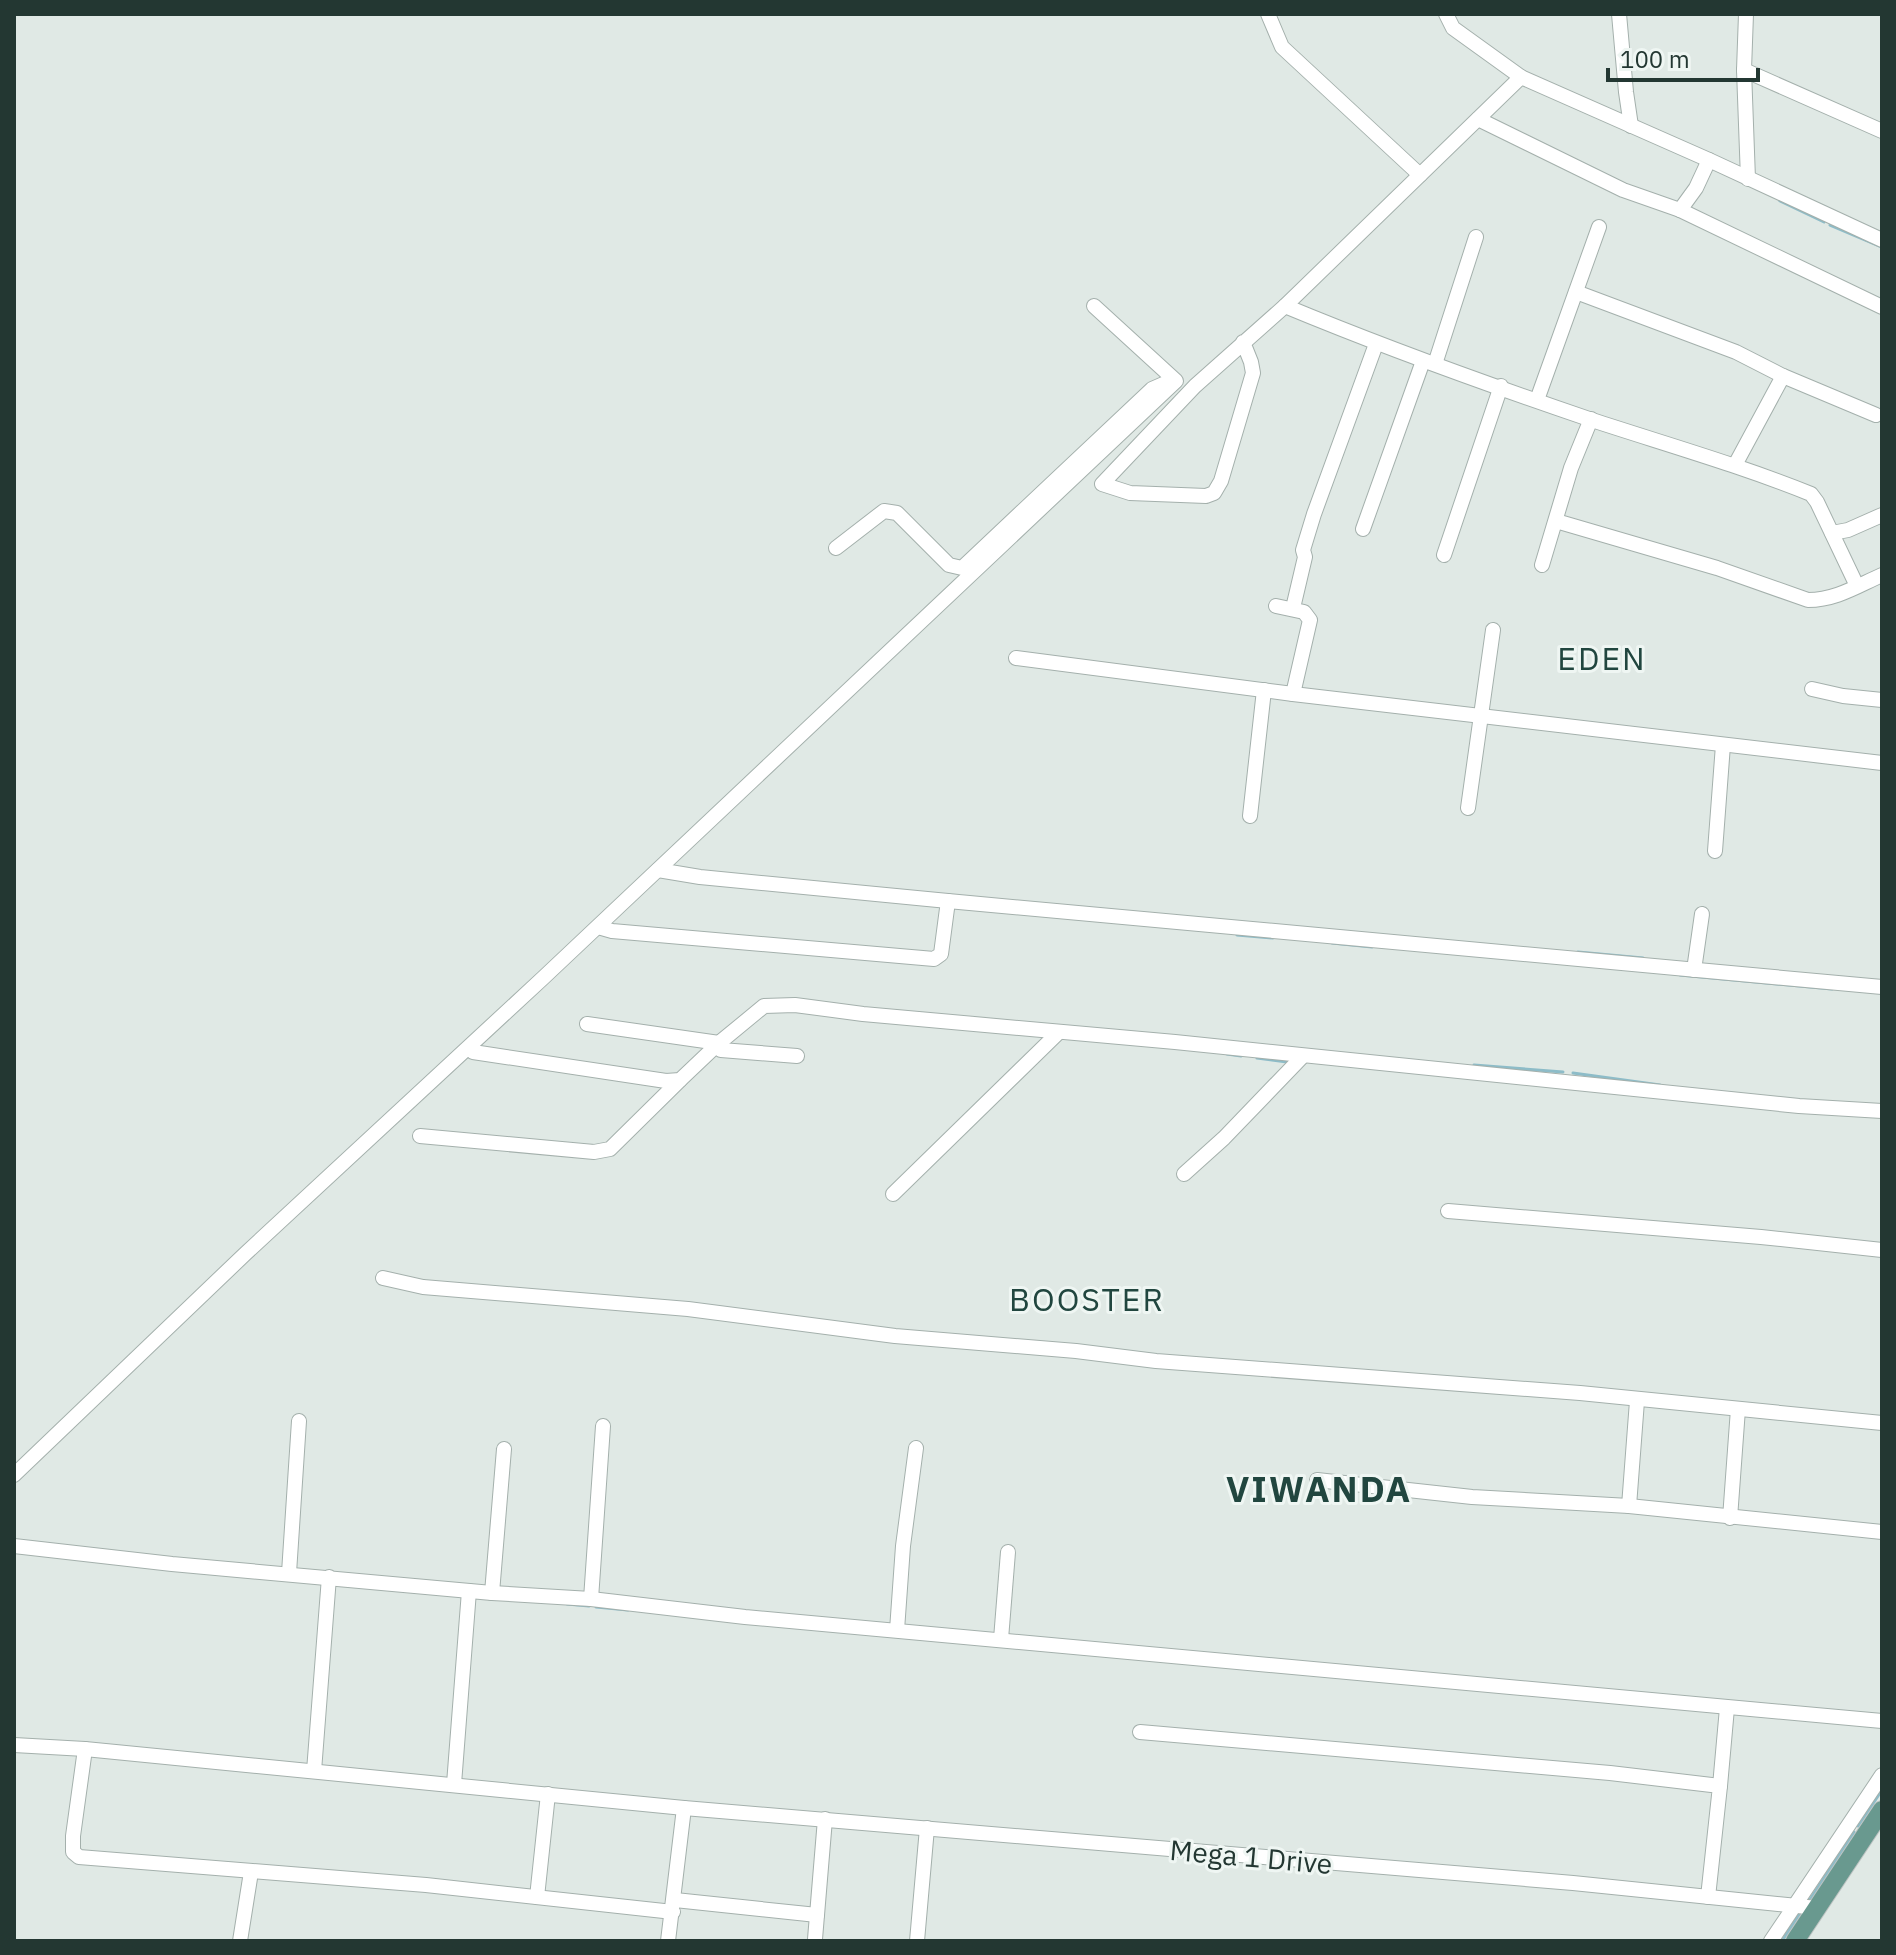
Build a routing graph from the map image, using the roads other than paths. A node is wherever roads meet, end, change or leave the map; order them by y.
1 (1268, 14) edge
2 (1446, 14) edge
3 (1619, 14) edge
4 (1746, 14) edge
5 (1744, 70) junction
6 (1521, 77) junction
7 (1478, 119) junction
8 (1631, 126) junction
9 (1882, 131) edge
10 (1709, 160) junction
11 (1420, 175) junction
12 (1748, 179) junction
13 (1680, 210) junction
14 (1599, 227) dead end
15 (1476, 237) dead end
16 (1882, 240) edge
17 (1576, 292) junction
18 (1094, 306) dead end
19 (1285, 306) junction
20 (1882, 307) edge
21 (1243, 342) junction
22 (1376, 344) junction
23 (1429, 362) junction
24 (1783, 376) junction
25 (1176, 381) junction
26 (1195, 386) junction
27 (1501, 386) junction
28 (1537, 400) junction
29 (1876, 415) dead end
30 (1591, 419) junction
31 (1735, 465) junction
32 (1882, 515) edge
33 (1556, 521) junction
34 (1363, 529) dead end
35 (1832, 533) junction
36 (836, 548) dead end
37 (1444, 555) dead end
38 (1542, 565) dead end
39 (1882, 575) edge
40 (1857, 586) junction
41 (1276, 606) dead end
42 (1293, 608) junction
43 (1493, 630) dead end
44 (1016, 658) dead end
45 (1812, 689) dead end
46 (1264, 690) junction
47 (1293, 694) junction
48 (1882, 700) edge
49 (1482, 715) junction
50 (1723, 745) junction
51 (1882, 763) edge
52 (1468, 808) dead end
53 (1250, 816) dead end
54 (1715, 851) dead end
55 (658, 870) junction
56 (948, 901) junction
57 (1702, 914) dead end
58 (598, 927) junction
59 (1694, 970) junction
60 (1882, 987) edge
61 (587, 1024) dead end
62 (1059, 1032) junction
63 (719, 1043) junction
64 (473, 1052) dead end
65 (797, 1056) dead end
66 (1302, 1057) junction
67 (680, 1080) junction
68 (1882, 1111) edge
69 (420, 1136) dead end
70 (1184, 1174) dead end
71 (893, 1194) dead end
72 (1448, 1211) dead end
73 (1882, 1250) edge
74 (383, 1278) dead end
75 (1637, 1401) junction
76 (1738, 1409) junction
77 (299, 1421) dead end
78 (1882, 1423) edge
79 (603, 1426) dead end
80 (916, 1448) dead end
81 (504, 1449) dead end
82 (14, 1475) edge
83 (1317, 1480) dead end
84 (1629, 1506) junction
85 (1730, 1518) junction
86 (1882, 1532) edge
87 (14, 1546) edge
88 (1008, 1552) dead end
89 (289, 1573) junction
90 (329, 1577) junction
91 (469, 1591) junction
92 (492, 1593) junction
93 (591, 1599) junction
94 (897, 1630) junction
95 (1001, 1639) junction
96 (1727, 1708) junction
97 (1882, 1721) edge
98 (1140, 1732) dead end
99 (14, 1745) edge
100 (85, 1749) junction
101 (314, 1771) junction
102 (1881, 1780) edge
103 (454, 1784) junction
104 (1720, 1786) junction
105 (548, 1794) junction
106 (684, 1808) junction
107 (1882, 1810) edge
108 (825, 1819) junction
109 (927, 1828) junction
110 (1858, 1830) junction
111 (251, 1872) junction
112 (537, 1897) junction
113 (1708, 1897) junction
114 (674, 1906) junction
115 (1796, 1906) junction
116 (1817, 1908) junction
117 (817, 1915) junction
118 (815, 1939) edge
119 (240, 1941) edge
120 (668, 1941) edge
121 (917, 1941) edge
122 (1771, 1941) edge
123 (1795, 1941) edge

1 - 11 street
2 - 6 street
3 - 8 street
4 - 5 street
5 - 9 street
5 - 12 street
6 - 7 street
6 - 8 street
7 - 11 street
7 - 13 street
8 - 10 street
10 - 12 street
10 - 13 street
11 - 19 street
12 - 16 street
13 - 20 street
14 - 17 street
15 - 23 street
17 - 24 street
17 - 28 street
18 - 25 street
19 - 21 street
19 - 22 street
21 - 26 street
21 - 26 street
22 - 23 street
22 - 42 street
23 - 27 street
23 - 34 street
24 - 29 street
24 - 31 street
25 - 26 street
25 - 36 street
25 - 55 street
27 - 28 street
27 - 37 street
28 - 30 street
30 - 31 street
30 - 33 street
31 - 35 street
32 - 35 street
33 - 38 street
33 - 40 street
35 - 40 street
39 - 40 street
41 - 42 street
42 - 47 street
43 - 49 street
44 - 46 street
45 - 48 street
46 - 47 street
46 - 53 street
47 - 49 street
49 - 50 street
49 - 52 street
50 - 51 street
50 - 54 street
55 - 56 street
55 - 58 street
56 - 58 street
56 - 59 street
57 - 59 street
58 - 82 street
59 - 60 street
61 - 63 street
62 - 63 street
62 - 66 street
62 - 71 street
63 - 65 street
63 - 67 street
64 - 67 street
66 - 68 street
66 - 70 street
67 - 69 street
72 - 73 street
74 - 75 street
75 - 76 street
75 - 84 street
76 - 78 street
76 - 85 street
77 - 89 street
79 - 93 street
80 - 94 street
81 - 92 street
83 - 84 street
84 - 85 street
85 - 86 street
87 - 89 street
88 - 95 street
89 - 90 street
90 - 91 street
90 - 101 street
91 - 92 street
91 - 103 street
92 - 93 street
93 - 94 street
94 - 95 street
95 - 96 street
96 - 97 street
96 - 104 street
98 - 104 street
99 - 100 street, Mega 1 Drive
100 - 101 street, Mega 1 Drive
100 - 111 street
101 - 103 street, Mega 1 Drive
102 - 110 street
103 - 105 street, Mega 1 Drive
104 - 113 street
105 - 106 street, Mega 1 Drive
105 - 112 street
106 - 108 street, Mega 1 Drive
106 - 114 street
107 - 110 main road
108 - 109 street, Mega 1 Drive
108 - 117 street
109 - 113 street, Mega 1 Drive
109 - 121 street
110 - 115 street
110 - 116 main road
111 - 112 street
111 - 119 street
112 - 114 street
113 - 115 street, Mega 1 Drive
114 - 117 street
114 - 120 street
115 - 116 street, Mega 1 Drive
115 - 122 street
116 - 123 main road
117 - 118 street

